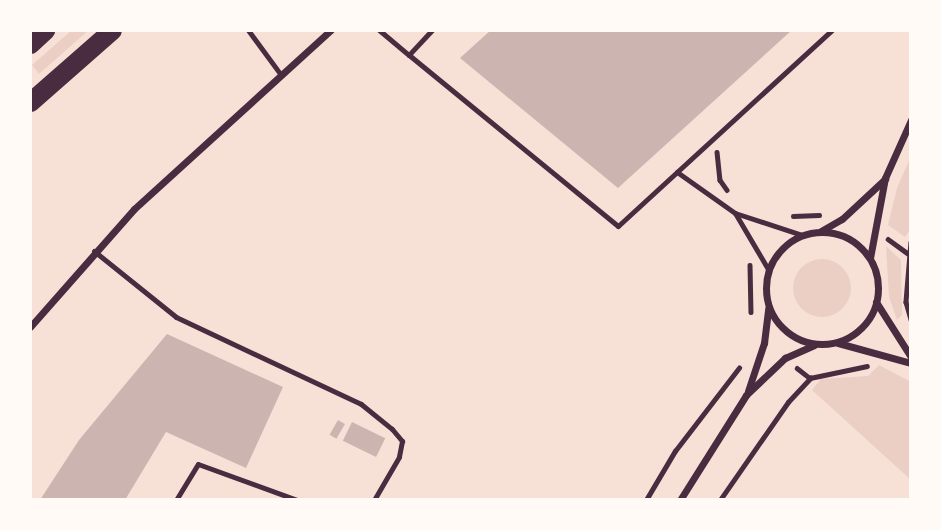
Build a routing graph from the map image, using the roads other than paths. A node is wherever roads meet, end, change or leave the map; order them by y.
1 (46, 30) edge
2 (112, 30) edge
3 (248, 30) edge
4 (331, 30) edge
5 (379, 30) edge
6 (432, 30) edge
7 (832, 30) edge
8 (30, 44) edge
9 (408, 55) junction
10 (281, 75) junction
11 (30, 102) edge
12 (911, 120) edge
13 (677, 172) junction
14 (885, 178) junction
15 (735, 213) junction
16 (820, 232) junction
17 (802, 235) junction
18 (94, 251) junction
19 (870, 258) junction
20 (768, 269) junction
21 (877, 302) junction
22 (768, 307) junction
23 (30, 327) edge
24 (837, 343) junction
25 (814, 344) junction
26 (911, 357) edge
27 (911, 363) edge
28 (746, 395) junction
29 (176, 500) edge
30 (297, 500) edge
31 (374, 500) edge
32 (680, 500) edge

1 - 8 highway
2 - 11 highway
3 - 10 lane
4 - 10 street
5 - 9 lane
6 - 9 lane
7 - 13 lane
9 - 13 lane
10 - 18 street
12 - 14 street
13 - 15 lane
14 - 16 street
14 - 19 street
15 - 17 lane
15 - 20 lane
16 - 17 street
16 - 19 street
17 - 20 street
18 - 23 street
18 - 31 lane
19 - 21 street
20 - 22 street
21 - 24 street
21 - 26 street
22 - 25 street
22 - 28 street
24 - 25 street
24 - 27 street
25 - 28 street
28 - 32 street
29 - 30 lane

